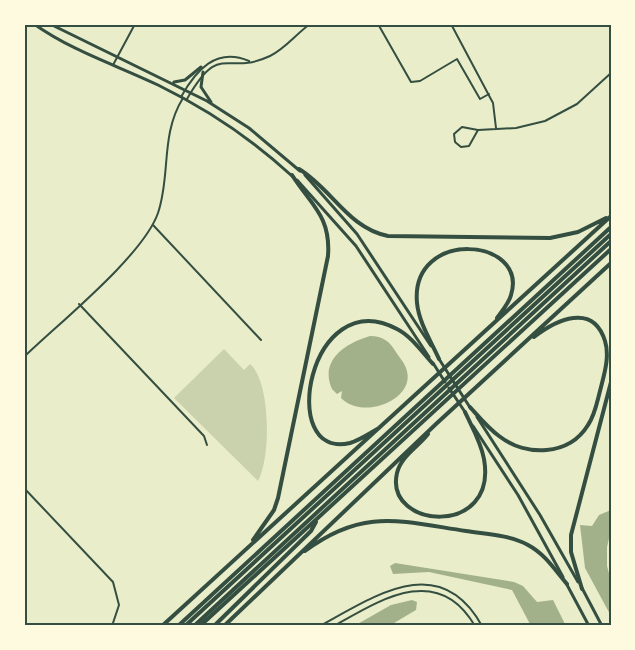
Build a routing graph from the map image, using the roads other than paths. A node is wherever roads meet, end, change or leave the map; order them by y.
1 (34, 24) edge
2 (50, 24) edge
3 (135, 24) edge
4 (310, 24) edge
5 (378, 24) edge
6 (451, 24) edge
7 (117, 57) junction
8 (249, 61) junction
9 (113, 65) junction
10 (201, 67) junction
11 (203, 72) junction
12 (611, 72) edge
13 (171, 82) junction
14 (186, 89) junction
15 (191, 92) junction
16 (489, 94) junction
17 (184, 98) junction
18 (214, 105) junction
19 (496, 128) junction
20 (478, 130) junction
21 (299, 169) junction
22 (292, 175) junction
23 (611, 215) edge
24 (153, 225) junction
25 (611, 227) edge
26 (611, 234) edge
27 (611, 241) edge
28 (611, 249) edge
29 (611, 263) edge
30 (79, 304) junction
31 (492, 326) junction
32 (261, 340) dead end
33 (517, 350) junction
34 (24, 357) edge
35 (439, 358) junction
36 (433, 364) junction
37 (611, 382) edge
38 (470, 407) junction
39 (465, 412) junction
40 (388, 423) junction
41 (436, 424) junction
42 (207, 445) dead end
43 (24, 488) edge
44 (318, 518) junction
45 (232, 561) junction
46 (290, 562) junction
47 (567, 584) junction
48 (582, 590) junction
49 (112, 626) edge
50 (160, 626) edge
51 (178, 626) edge
52 (185, 626) edge
53 (194, 626) edge
54 (200, 626) edge
55 (214, 626) edge
56 (224, 626) edge
57 (320, 626) edge
58 (334, 626) edge
59 (475, 626) edge
60 (482, 626) edge
61 (590, 626) edge
62 (603, 626) edge

1 - 9 main road
2 - 7 main road
3 - 7 street
4 - 8 street
5 - 16 street
6 - 16 street
7 - 9 street
7 - 13 main road
8 - 10 street
8 - 11 street
9 - 17 main road
10 - 13 main road
10 - 14 street
11 - 15 street
11 - 18 main road
12 - 19 street
13 - 14 main road
14 - 15 main road
14 - 17 street
15 - 17 street
15 - 18 main road
16 - 19 street
17 - 22 main road
17 - 24 street
18 - 21 main road
19 - 20 street
20 - 20 street
21 - 23 highway
21 - 35 main road
22 - 36 main road
22 - 45 highway
23 - 31 highway
24 - 30 street
24 - 32 street
25 - 51 highway
26 - 52 highway
27 - 53 highway
28 - 44 highway
29 - 33 highway
30 - 34 street
30 - 42 street
31 - 35 highway
31 - 40 highway
33 - 38 highway
33 - 41 highway
35 - 38 main road
36 - 39 main road
36 - 40 highway
37 - 48 highway
38 - 48 main road
39 - 41 highway
39 - 47 main road
40 - 45 highway
41 - 46 highway
43 - 49 street
44 - 54 highway
44 - 55 highway
45 - 50 highway
46 - 47 highway
46 - 56 highway
47 - 61 main road
48 - 62 main road
57 - 60 street
58 - 59 street

